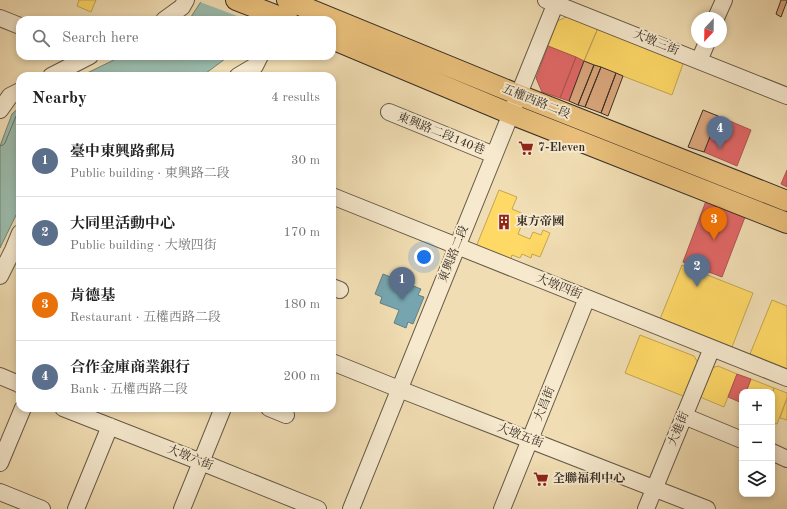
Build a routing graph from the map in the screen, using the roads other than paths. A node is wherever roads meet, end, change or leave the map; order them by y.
1 (186, 0) edge
2 (236, 0) edge
3 (724, 0) edge
4 (553, 1) edge
5 (278, 11) edge
6 (719, 12) edge
7 (170, 16) edge
8 (292, 16) edge
9 (0, 18) edge
10 (16, 24) edge
11 (336, 31) edge
12 (336, 41) edge
13 (704, 48) edge
14 (82, 60) edge
15 (258, 60) edge
16 (699, 61) junction
17 (59, 72) edge
18 (245, 72) edge
19 (16, 93) edge
20 (519, 95) junction
21 (787, 96) edge
22 (0, 110) edge
23 (389, 112) dead end
24 (511, 114) junction
25 (494, 155) junction
26 (336, 198) edge
27 (787, 201) edge
28 (787, 223) edge
29 (16, 243) edge
30 (457, 246) junction
31 (0, 276) edge
32 (587, 298) junction
33 (712, 348) junction
34 (336, 364) edge
35 (0, 376) edge
36 (787, 378) edge
37 (16, 383) edge
38 (399, 389) junction
39 (21, 412) edge
40 (73, 412) edge
41 (221, 412) edge
42 (279, 412) edge
43 (286, 415) dead end
44 (684, 416) junction
45 (110, 426) junction
46 (739, 439) edge
47 (530, 440) junction
48 (775, 453) edge
49 (787, 459) edge
50 (201, 462) junction
51 (0, 463) edge
52 (654, 488) junction
53 (0, 492) edge
54 (42, 509) edge
55 (76, 509) edge
56 (182, 509) edge
57 (318, 509) edge
58 (351, 509) edge
59 (502, 509) edge
60 (646, 509) edge
61 (708, 509) edge

1 - 7 street
2 - 5 main road, 五權西路二段
3 - 6 street
4 - 16 street, 大墩三街
4 - 20 street, 東興路二段
5 - 8 main road, 五權西路二段
9 - 10 street
11 - 20 main road, 五權西路二段
12 - 24 main road, 五權西路二段
13 - 16 street
14 - 17 street
15 - 18 street
16 - 21 street, 大墩三街
19 - 22 street
20 - 24 street, 東興路二段
20 - 27 main road, 五權西路二段
23 - 25 street, 東興路二段140巷
24 - 25 street, 東興路二段
24 - 28 main road, 五權西路二段
25 - 30 street, 東興路二段
26 - 30 street, 大墩四街
29 - 31 street
30 - 32 street, 大墩四街
30 - 38 street, 東興路二段
32 - 33 street, 大墩四街
32 - 47 street, 大昌街
33 - 36 street, 大墩四街
33 - 44 street, 大進街
34 - 38 street, 大墩五街
35 - 37 street
38 - 47 street, 大墩五街
38 - 58 street, 東興路二段
39 - 51 street
40 - 45 street, 大墩六街
41 - 50 street
42 - 43 street
44 - 46 street
44 - 52 street, 大進街
45 - 50 street, 大墩六街
45 - 55 street
47 - 52 street, 大墩五街
47 - 59 street, 大昌街
48 - 49 street
50 - 56 street
50 - 57 street, 大墩六街
52 - 60 street, 大進街
52 - 61 street, 大墩五街
53 - 54 street

